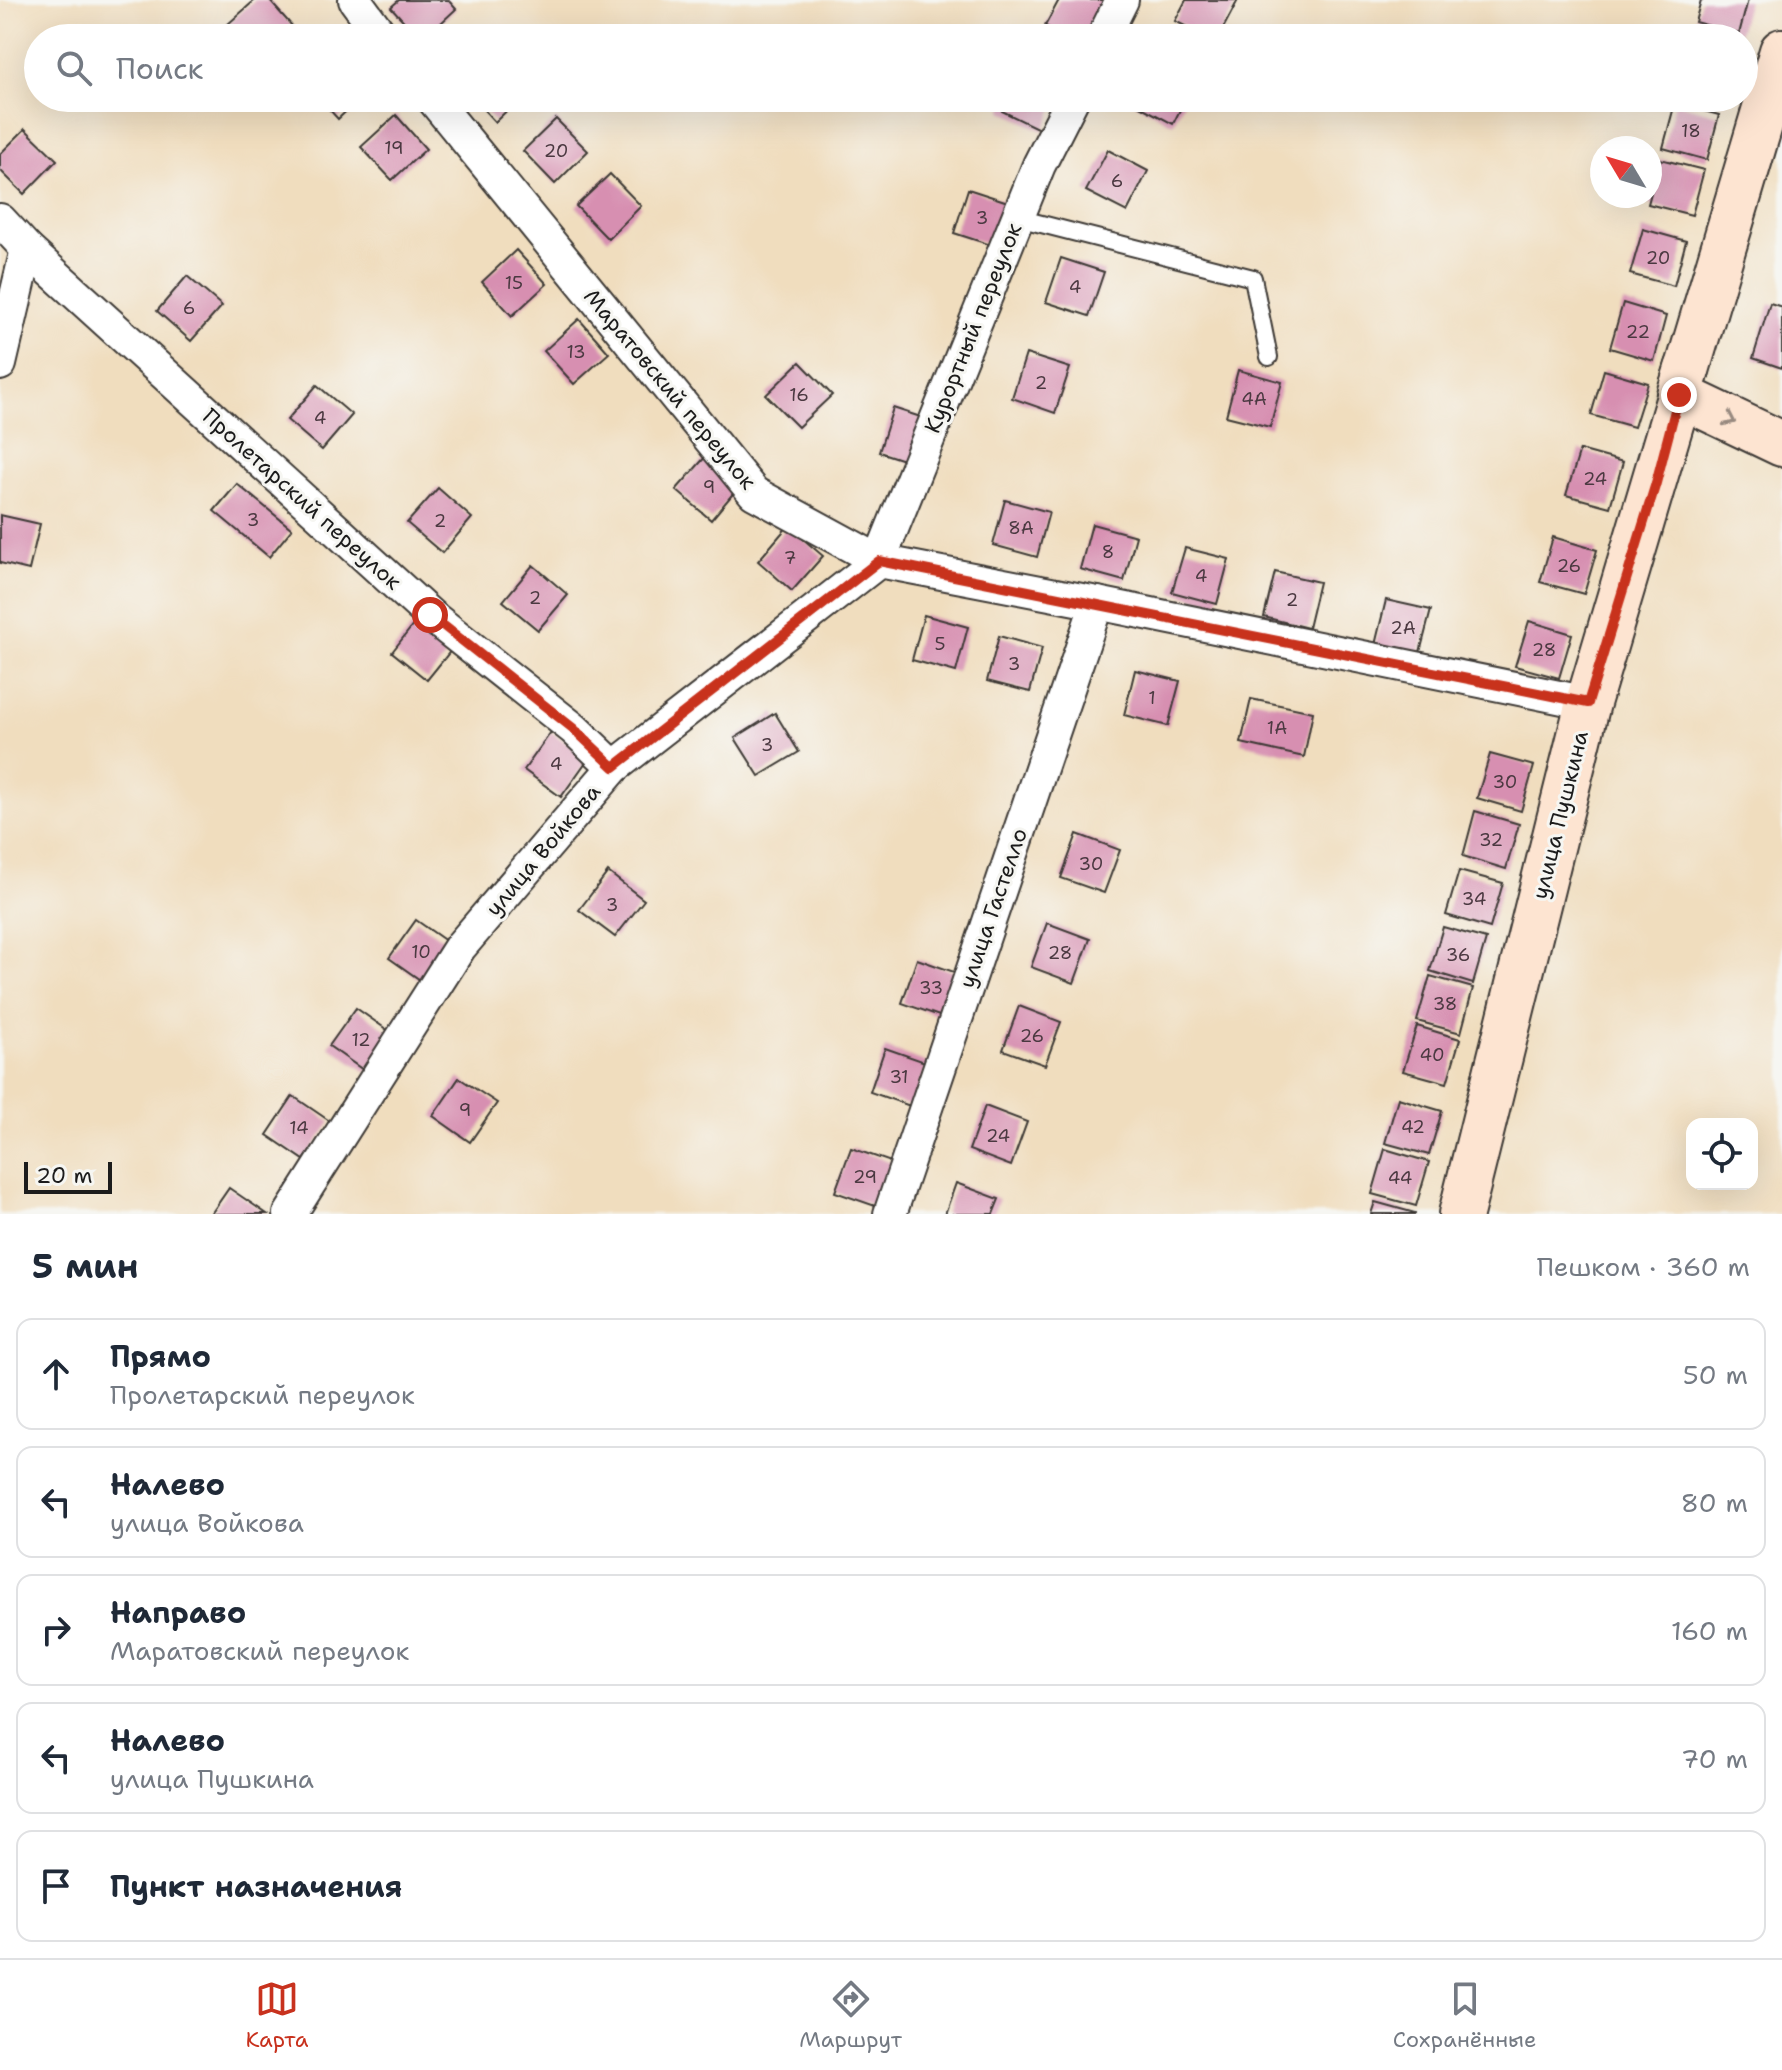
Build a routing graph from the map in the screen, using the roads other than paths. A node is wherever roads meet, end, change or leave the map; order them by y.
1 (355, 0) edge
2 (1122, 0) edge
3 (373, 24) edge
4 (1110, 24) edge
5 (1782, 51) edge
6 (443, 112) edge
7 (1066, 112) edge
8 (1018, 218) junction
9 (0, 220) edge
10 (27, 249) junction
11 (1269, 357) dead end
12 (0, 364) edge
13 (1679, 395) junction
14 (1782, 444) edge
15 (879, 561) junction
16 (1097, 603) junction
17 (1588, 703) junction
18 (614, 767) junction
19 (290, 1214) edge
20 (890, 1214) edge
21 (1461, 1214) edge

1 - 3 street
2 - 4 street
5 - 13 street, улица Пушкина
6 - 15 street, Маратовский переулок
7 - 8 street, Курортный переулок
8 - 11 lane
8 - 15 street, Курортный переулок
9 - 10 street, Пролетарский переулок
10 - 12 street
10 - 18 street, Пролетарский переулок
13 -> 14 street
13 - 17 street, улица Пушкина
15 - 16 street, Маратовский переулок
15 - 18 street, улица Войкова
16 - 17 street, Маратовский переулок
16 - 20 street, улица Гастелло
17 - 21 street, улица Пушкина
18 - 19 street, улица Войкова

